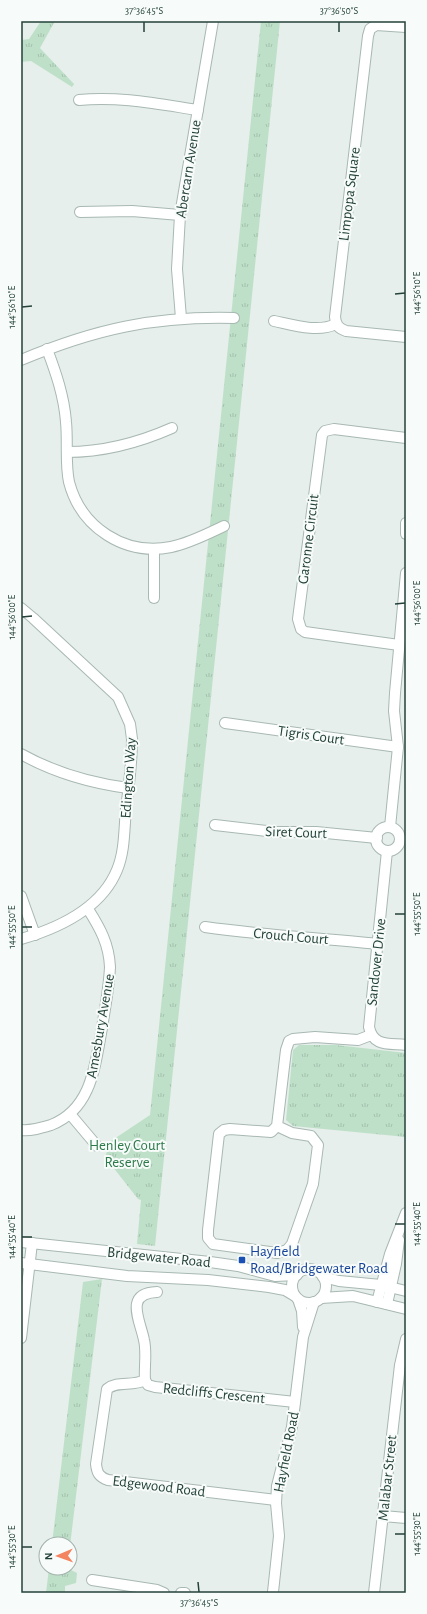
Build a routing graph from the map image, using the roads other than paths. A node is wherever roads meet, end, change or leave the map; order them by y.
1 (213, 21) edge
2 (406, 27) edge
3 (79, 100) dead end
4 (198, 110) junction
5 (80, 212) dead end
6 (180, 215) junction
7 (181, 318) junction
8 (234, 318) dead end
9 (274, 321) dead end
10 (336, 324) junction
11 (406, 337) edge
12 (48, 348) junction
13 (21, 360) edge
14 (172, 428) dead end
15 (406, 438) edge
16 (67, 452) junction
17 (406, 523) edge
18 (224, 526) dead end
19 (406, 534) edge
20 (154, 549) junction
21 (406, 573) edge
22 (405, 590) edge
23 (154, 598) dead end
24 (21, 608) edge
25 (399, 645) junction
26 (225, 724) dead end
27 (398, 747) junction
28 (21, 754) edge
29 (128, 788) junction
30 (215, 825) dead end
31 (390, 828) junction
32 (377, 838) junction
33 (403, 841) edge
34 (387, 851) junction
35 (21, 896) edge
36 (88, 909) junction
37 (205, 927) dead end
38 (35, 935) junction
39 (21, 939) edge
40 (377, 944) junction
41 (371, 1035) junction
42 (406, 1045) edge
43 (70, 1114) junction
44 (277, 1126) junction
45 (21, 1130) edge
46 (97, 1146) dead end
47 (406, 1213) edge
48 (400, 1232) junction
49 (21, 1242) edge
50 (32, 1243) junction
51 (25, 1264) edge
52 (296, 1275) junction
53 (323, 1277) junction
54 (381, 1285) junction
55 (391, 1287) junction
56 (406, 1291) edge
57 (157, 1292) dead end
58 (296, 1297) junction
59 (318, 1300) junction
60 (377, 1302) junction
61 (388, 1304) junction
62 (406, 1309) edge
63 (303, 1337) junction
64 (21, 1338) edge
65 (406, 1339) edge
66 (145, 1380) junction
67 (295, 1402) junction
68 (276, 1500) junction
69 (383, 1516) junction
70 (406, 1518) edge
71 (92, 1580) dead end
72 (164, 1593) edge
73 (181, 1593) edge
74 (185, 1593) edge
75 (272, 1593) edge
76 (374, 1593) edge

1 - 4 street, Abercarn Avenue
2 - 10 street, Limpopa Square
3 - 4 street
4 - 6 street, Abercarn Avenue
5 - 6 street
6 - 7 street, Abercarn Avenue
7 - 8 street
7 - 12 street
9 - 10 street
10 - 11 street
12 - 13 street
12 - 16 street
14 - 16 street
15 - 25 street, Garonne Circuit
16 - 20 street
17 - 19 street
18 - 20 street
20 - 23 street
21 - 22 street
22 - 25 street
24 - 29 street, Edington Way
25 - 27 street
26 - 27 street, Tigris Court
27 - 31 street
28 - 29 street
29 - 36 street, Edington Way
30 - 32 street, Siret Court
31 - 32 street
31 - 33 street
32 - 34 street
33 - 34 street
34 - 40 street, Sandover Drive
35 - 38 street
36 - 38 street, Edington Way
36 - 43 street, Amesbury Avenue
37 - 40 street, Crouch Court
38 - 39 street, Edington Way
40 - 41 street, Sandover Drive
41 - 42 street
41 - 44 street
43 - 45 street, Amesbury Avenue
43 - 46 street
44 - 44 street
47 - 48 street
48 - 54 street
48 - 55 street
49 - 50 street, Bridgewater Road
50 - 51 street
50 - 52 street, Bridgewater Road
51 - 58 street, Bridgewater Road
51 - 64 street
52 - 53 street
52 - 58 street
53 - 54 street
53 - 59 street
54 - 55 street
54 - 60 street
55 - 56 street
55 - 61 street
57 - 66 street, Redcliffs Crescent
58 - 59 street
58 - 63 street, Hayfield Road
59 - 60 street
59 - 63 street, Hayfield Road
60 - 61 street
61 - 62 street
63 - 67 street, Hayfield Road
65 - 69 street, Malabar Street
66 - 67 street, Redcliffs Crescent
66 - 68 street, Edgewood Road
67 - 68 street, Hayfield Road
68 - 75 street, Hayfield Road
69 - 70 street
69 - 76 street, Malabar Street
71 - 72 street
73 - 74 street

